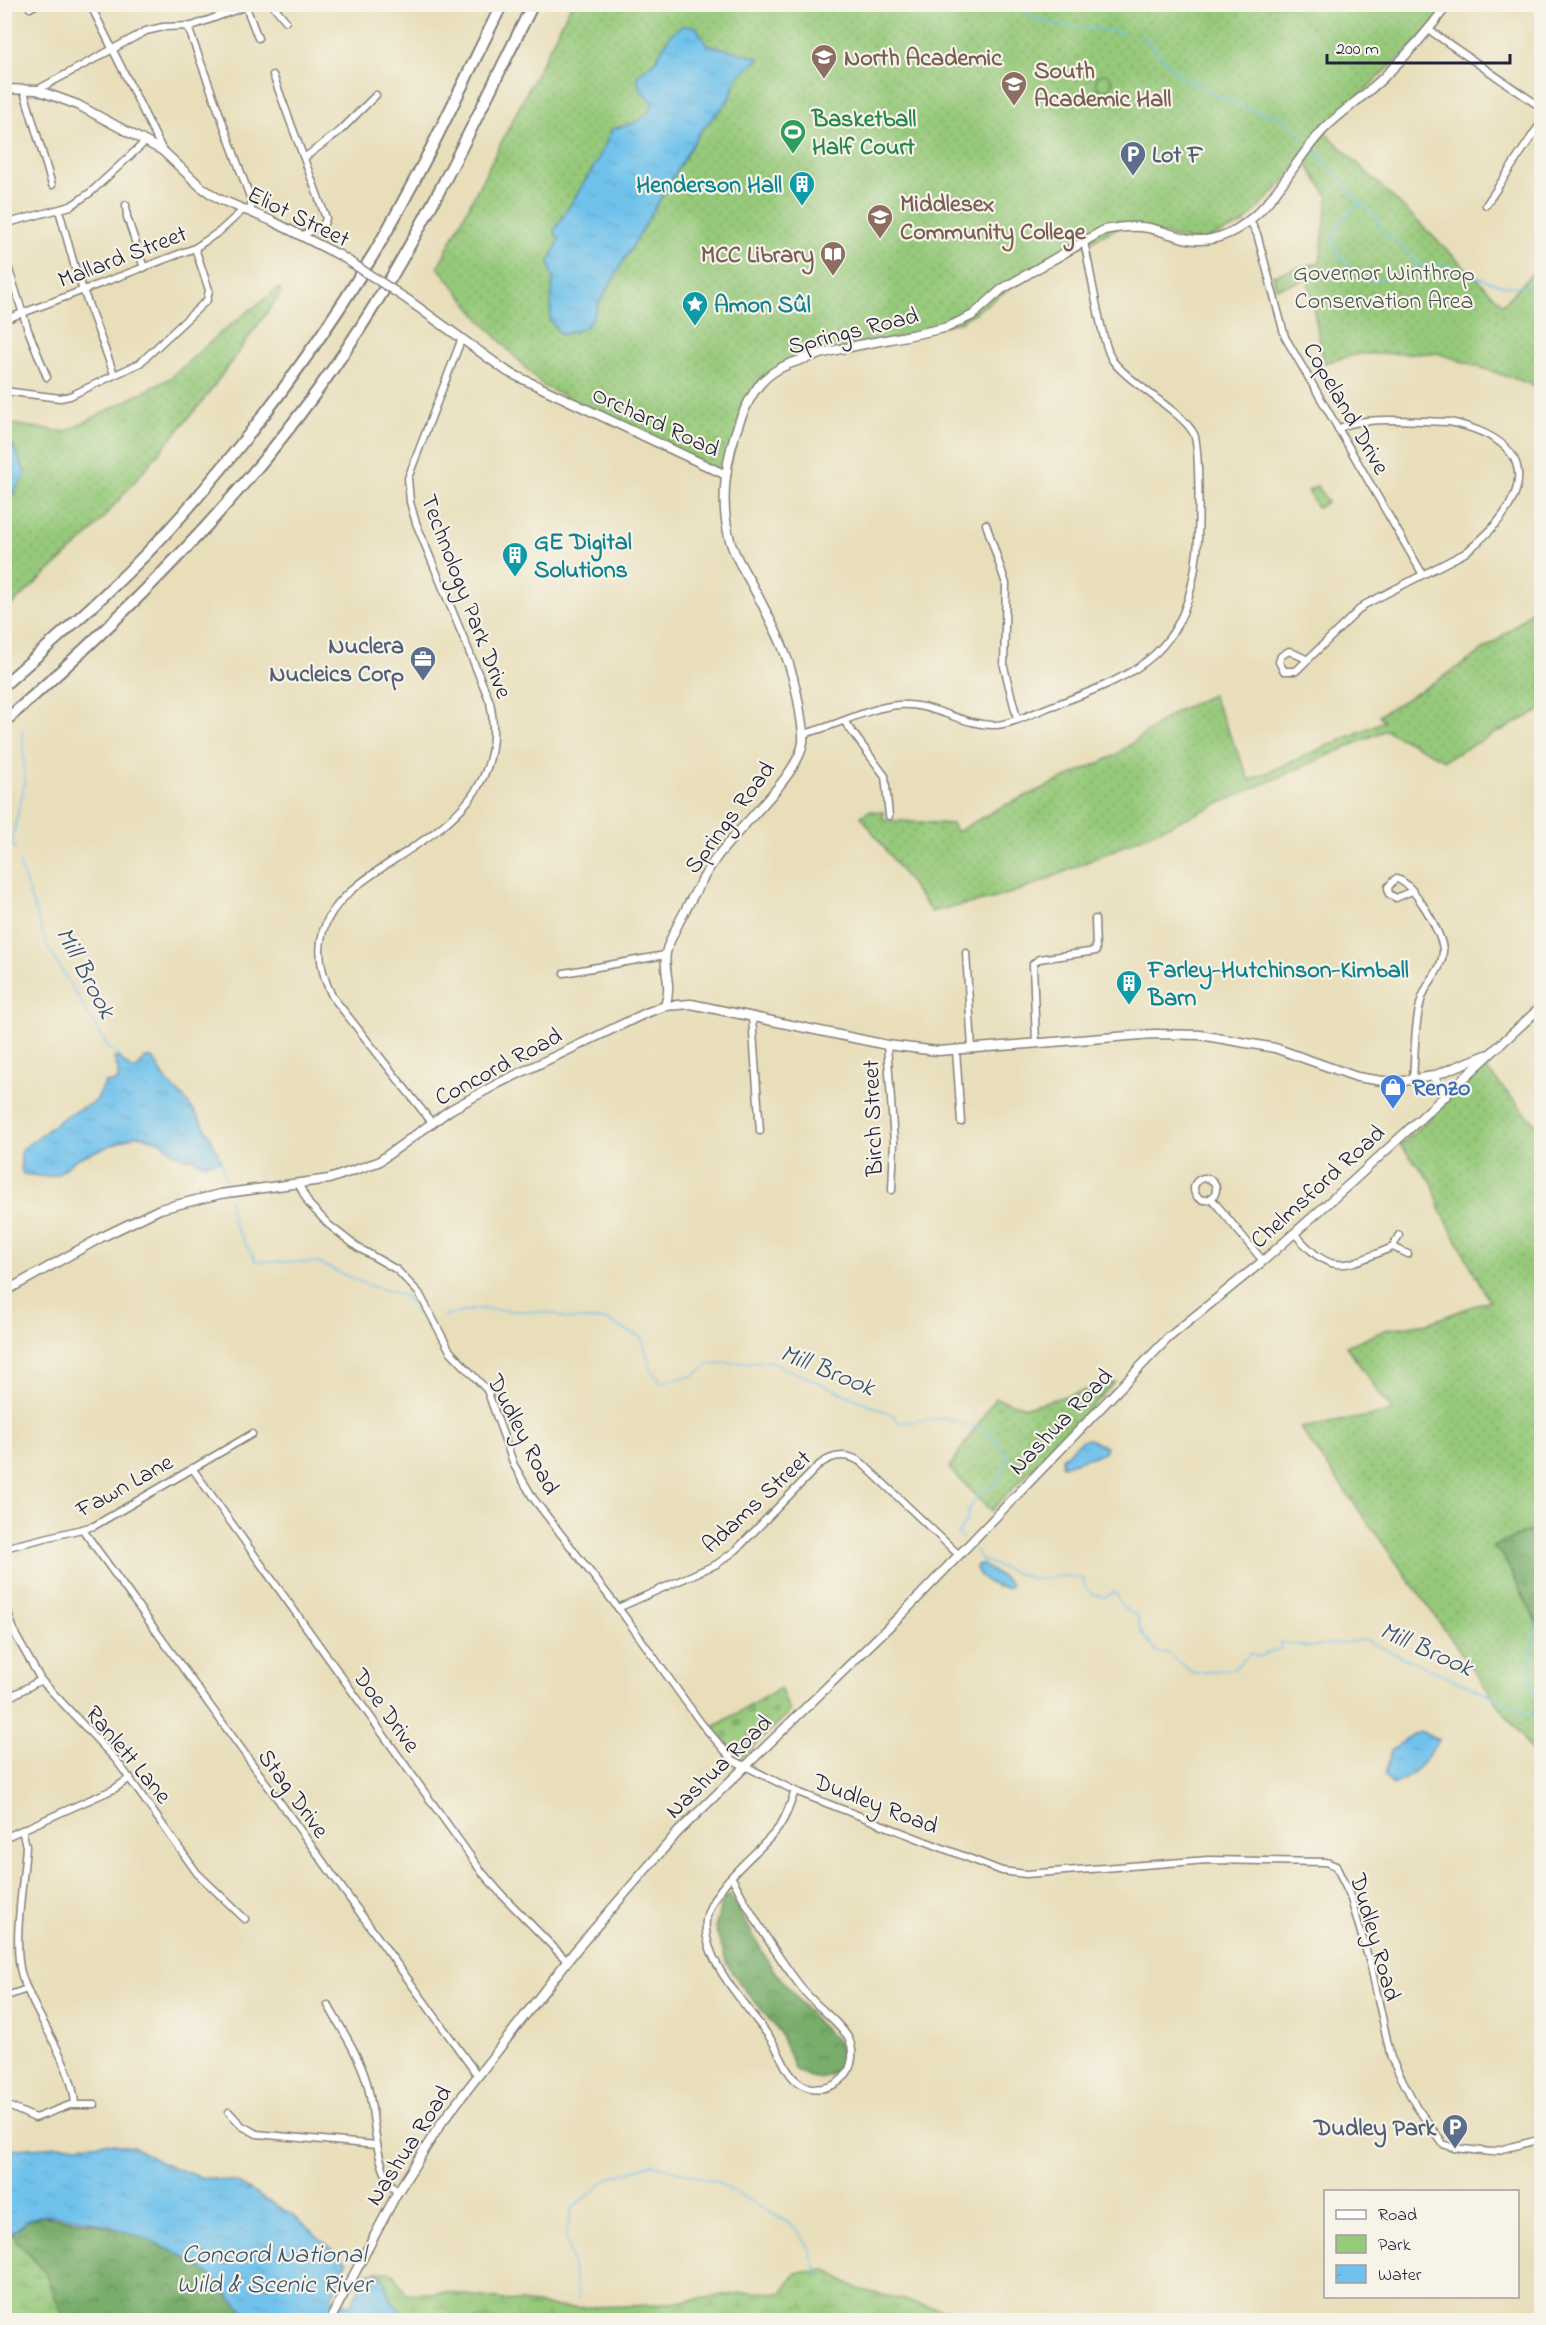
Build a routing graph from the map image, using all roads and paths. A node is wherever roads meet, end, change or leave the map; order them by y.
1 (37, 4) edge
2 (90, 4) edge
3 (272, 4) edge
4 (502, 4) edge
5 (533, 4) edge
6 (1448, 4) edge
7 (249, 6) edge
8 (30, 8) dead end
9 (286, 21) dead end
10 (188, 27) junction
11 (1429, 30) junction
12 (258, 38) dead end
13 (110, 49) junction
14 (273, 75) dead end
15 (23, 88) junction
16 (4, 89) edge
17 (37, 90) junction
18 (376, 95) dead end
19 (1542, 108) edge
20 (1542, 121) edge
21 (145, 142) junction
22 (163, 151) junction
23 (304, 158) junction
24 (52, 185) dead end
25 (126, 205) dead end
26 (1486, 205) dead end
27 (58, 210) junction
28 (247, 211) junction
29 (1249, 219) junction
30 (4, 224) edge
31 (303, 235) junction
32 (1084, 243) junction
33 (195, 248) junction
34 (4, 254) edge
35 (144, 268) junction
36 (83, 291) junction
37 (23, 313) junction
38 (4, 320) edge
39 (462, 338) junction
40 (114, 374) junction
41 (47, 377) dead end
42 (4, 391) edge
43 (569, 402) joint
44 (1338, 429) junction
45 (726, 475) junction
46 (986, 524) dead end
47 (1422, 573) junction
48 (1306, 659) dead end
49 (4, 685) edge
50 (1017, 718) junction
51 (844, 721) junction
52 (4, 722) edge
53 (803, 734) junction
54 (889, 816) dead end
55 (1412, 891) dead end
56 (1095, 919) dead end
57 (966, 953) dead end
58 (665, 956) junction
59 (564, 973) dead end
60 (665, 1006) junction
61 (1542, 1006) edge
62 (752, 1018) junction
63 (1036, 1043) junction
64 (887, 1044) junction
65 (972, 1048) junction
66 (956, 1050) junction
67 (1494, 1050) junction
68 (1433, 1076) junction
69 (1413, 1079) junction
70 (1446, 1095) junction
71 (961, 1122) dead end
72 (433, 1124) junction
73 (760, 1131) dead end
74 (299, 1185) junction
75 (892, 1190) dead end
76 (1211, 1198) dead end
77 (1294, 1233) junction
78 (1399, 1235) dead end
79 (1393, 1247) junction
80 (1408, 1254) dead end
81 (1263, 1261) junction
82 (4, 1292) edge
83 (1212, 1303) joint
84 (252, 1434) dead end
85 (192, 1468) junction
86 (83, 1530) junction
87 (4, 1548) edge
88 (959, 1555) junction
89 (4, 1601) edge
90 (618, 1608) junction
91 (41, 1680) junction
92 (4, 1700) edge
93 (744, 1767) junction
94 (130, 1778) junction
95 (795, 1791) junction
96 (22, 1830) junction
97 (4, 1838) edge
98 (732, 1878) junction
99 (245, 1919) dead end
100 (567, 1961) junction
101 (27, 1989) junction
102 (4, 1997) edge
103 (328, 2005) dead end
104 (477, 2076) junction
105 (4, 2104) edge
106 (75, 2104) junction
107 (95, 2105) dead end
108 (229, 2112) dead end
109 (1542, 2139) edge
110 (377, 2145) junction
111 (398, 2193) junction
112 (330, 2320) edge

1 - 8 street
2 - 13 street
3 - 9 street
4 - 49 highway
5 - 52 highway
6 - 11 main road, Springs Road
7 - 10 street
7 - 12 street
10 - 13 street
10 - 28 street
11 - 19 street
11 - 29 main road, Springs Road
13 - 17 street
13 - 22 street
14 - 23 street
15 - 16 main road, Eliot Street
15 - 17 main road, Eliot Street
15 - 24 street
17 - 21 main road, Eliot Street
18 - 23 street
20 - 26 street
21 - 22 main road, Eliot Street
21 - 27 street
22 - 28 main road, Eliot Street
23 - 31 street
25 - 35 street
27 - 30 street
27 - 36 street
28 - 31 main road, Eliot Street
28 - 33 street, Mallard Street
29 - 32 main road, Springs Road
29 - 44 street, Copeland Drive
31 - 39 main road, Eliot Street, bridge
32 - 45 main road, Springs Road
32 - 50 street
33 - 35 street, Mallard Street
33 - 40 street
34 - 37 street
35 - 36 street, Mallard Street
36 - 37 street, Mallard Street
36 - 40 street
37 - 38 street, Mallard Street
37 - 41 street
39 - 43 main road, Eliot Street
39 - 72 street, Technology Park Drive
40 - 42 street
43 - 45 main road, Orchard Road
44 - 47 street, Copeland Drive
44 - 47 street
45 - 53 main road, Springs Road
46 - 50 street
47 - 48 street
50 - 51 street
51 - 53 street
51 - 54 street
53 - 58 main road, Springs Road
55 - 69 street
56 - 63 street
57 - 65 street
58 - 59 street
58 - 60 main road, Springs Road
60 - 62 main road, Concord Road
60 - 72 main road, Concord Road
61 - 67 main road
62 - 64 main road, Concord Road
62 - 73 street
63 - 65 main road, Concord Road
63 - 69 main road, Concord Road
64 - 66 main road, Concord Road
64 - 75 street, Birch Street
65 - 66 main road, Concord Road
66 - 71 street
67 - 68 main road, Concord Road
67 - 70 main road, Chelmsford Road
68 - 69 main road, Concord Road
68 - 70 main road
70 - 77 main road, Chelmsford Road
72 - 74 main road, Concord Road
74 - 82 main road, Concord Road
74 - 90 street, Dudley Road
76 - 81 street
77 - 79 street
77 - 81 main road, Chelmsford Road
78 - 79 street
79 - 80 street
81 - 83 main road, Chelmsford Road
83 - 88 main road, Nashua Road
84 - 85 street, Fawn Lane
85 - 86 street, Fawn Lane
85 - 100 street, Doe Drive
86 - 87 street, Fawn Lane
86 - 104 street, Stag Drive
88 - 90 street, Adams Street
88 - 93 main road, Nashua Road
89 - 91 street, Ranlett Lane
90 - 93 street, Dudley Road
91 - 92 street
91 - 94 street, Ranlett Lane
93 - 95 street, Dudley Road
93 - 100 main road, Nashua Road
94 - 96 street
94 - 99 street, Ranlett Lane
95 - 98 street
95 - 109 street, Dudley Road
96 - 97 street
96 - 101 street
98 - 98 street
100 - 104 main road, Nashua Road
101 - 102 street
101 - 106 street
103 - 110 street
104 - 111 main road, Nashua Road
105 - 106 street
106 - 107 street
108 - 110 street
110 - 111 street
111 - 112 main road, Nashua Road

